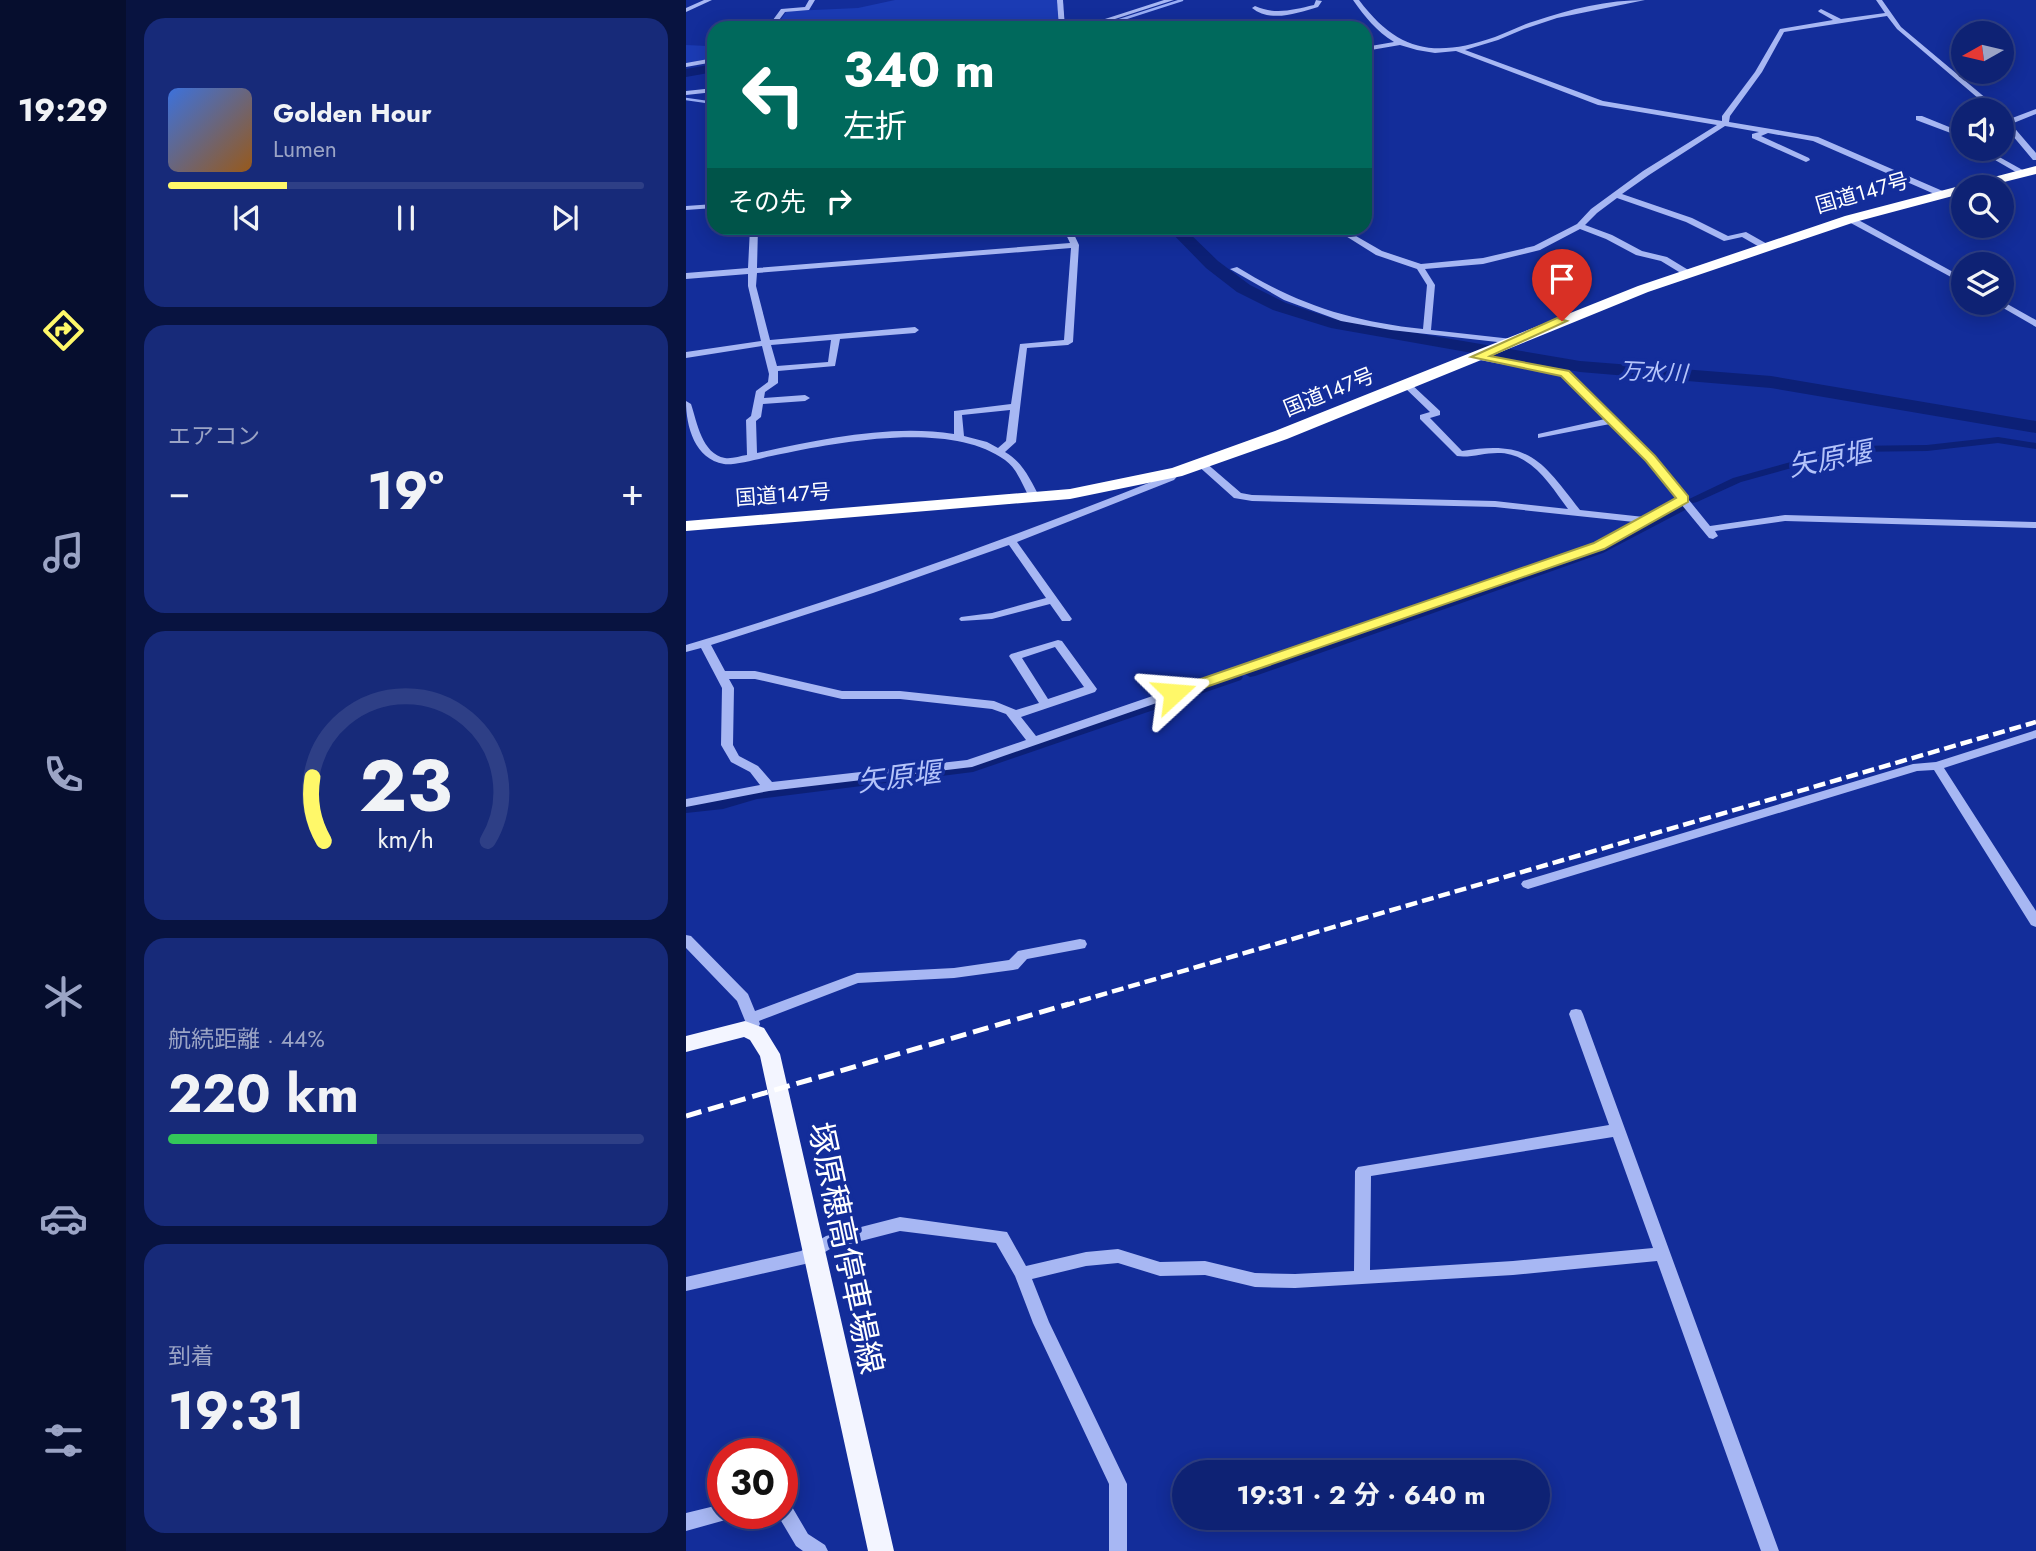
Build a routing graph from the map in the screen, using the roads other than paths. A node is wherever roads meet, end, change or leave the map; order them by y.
1 (812, 0) edge
2 (1060, 0) edge
3 (1171, 0) edge
4 (1317, 0) edge
5 (1332, 0) edge
6 (1356, 0) edge
7 (1642, 0) edge
8 (1879, 0) edge
9 (702, 1) edge
10 (1255, 8) dead end
11 (686, 10) edge
12 (1821, 11) dead end
13 (1889, 14) junction
14 (775, 21) edge
15 (1062, 21) edge
16 (1103, 21) edge
17 (1839, 22) junction
18 (1398, 43) junction
19 (1372, 48) edge
20 (1457, 49) junction
21 (707, 61) edge
22 (686, 65) edge
23 (707, 91) edge
24 (689, 93) edge
25 (1982, 98) edge
26 (707, 99) edge
27 (2036, 111) edge
28 (1919, 118) dead end
29 (2014, 119) edge
30 (1725, 122) junction
31 (1770, 130) junction
32 (1951, 131) edge
33 (2014, 133) edge
34 (2036, 158) edge
35 (1806, 160) dead end
36 (2007, 161) edge
37 (2030, 171) edge
38 (1951, 192) edge
39 (1942, 194) junction
40 (1617, 195) junction
41 (707, 206) edge
42 (686, 208) edge
43 (1850, 219) junction
44 (1580, 226) junction
45 (753, 235) edge
46 (1070, 235) edge
47 (1349, 235) edge
48 (1075, 245) junction
49 (1766, 247) junction
50 (1420, 267) junction
51 (1234, 269) dead end
52 (750, 271) junction
53 (1687, 273) junction
54 (1951, 275) edge
55 (686, 276) edge
56 (2014, 311) edge
57 (2036, 324) edge
58 (915, 330) dead end
59 (1427, 330) junction
60 (836, 337) junction
61 (765, 343) junction
62 (1510, 343) junction
63 (686, 355) edge
64 (1480, 356) junction
65 (773, 369) junction
66 (1407, 385) junction
67 (805, 398) dead end
68 (759, 401) junction
69 (686, 404) edge
70 (1017, 406) junction
71 (1611, 421) junction
72 (1541, 436) dead end
73 (958, 439) junction
74 (1000, 451) junction
75 (752, 457) junction
76 (1201, 464) junction
77 (1177, 472) junction
78 (1110, 487) junction
79 (1035, 498) junction
80 (1683, 499) junction
81 (1099, 506) junction
82 (1577, 513) junction
83 (1648, 520) junction
84 (2036, 525) edge
85 (686, 526) edge
86 (1011, 540) junction
87 (1053, 600) junction
88 (965, 619) dead end
89 (1066, 619) dead end
90 (705, 644) junction
91 (686, 649) edge
92 (724, 675) junction
93 (1045, 705) junction
94 (1014, 715) junction
95 (2036, 734) edge
96 (1034, 742) junction
97 (1937, 766) junction
98 (769, 787) junction
99 (686, 803) edge
100 (1528, 884) dead end
101 (2036, 922) edge
102 (686, 940) edge
103 (1080, 944) dead end
104 (1576, 1014) dead end
105 (754, 1026) junction
106 (686, 1044) edge
107 (1617, 1130) junction
108 (813, 1250) junction
109 (1662, 1254) junction
110 (1022, 1274) junction
111 (1362, 1277) junction
112 (686, 1284) edge
113 (707, 1517) edge
114 (686, 1522) edge
115 (796, 1529) edge
116 (819, 1551) edge
117 (881, 1551) edge
118 (1118, 1551) edge
119 (1769, 1551) edge

1 - 14 street
2 - 15 street
3 - 16 street
4 - 5 street
4 - 10 street
6 - 18 street
7 - 20 street
8 - 13 street
9 - 11 street
12 - 17 street
13 - 17 street
13 - 25 street
17 - 30 street
18 - 19 street
18 - 20 street
20 - 30 street
21 - 22 street
23 - 24 street
24 - 26 street
27 - 29 street
28 - 32 street
30 - 31 street
30 - 40 street
31 - 35 street
31 - 39 street
33 - 34 street
36 - 37 street
38 - 39 highway, 国道147号
39 - 43 highway, 国道147号
40 - 44 street
40 - 49 street
41 - 42 street
43 - 49 highway, 国道147号
43 - 54 street
44 - 50 street
44 - 53 street
45 - 52 street
46 - 48 street
47 - 50 street
48 - 52 street
48 - 70 street
49 - 53 highway, 国道147号
50 - 59 street
51 - 59 street
52 - 55 street
52 - 61 street
53 - 62 highway, 国道147号
56 - 57 street
58 - 60 street
59 - 62 street
60 - 61 street
60 - 65 street
61 - 63 street
61 - 65 street
62 - 64 highway, 国道147号
64 - 66 highway, 国道147号
64 - 71 street
65 - 68 street
66 - 76 highway, 国道147号
66 - 82 street
67 - 68 street
68 - 75 street
69 - 75 street
70 - 73 street
70 - 74 street
71 - 72 street
71 - 80 street
73 - 74 street
73 - 75 street
74 - 79 street
76 - 77 highway, 国道147号
76 - 82 street
77 - 78 highway, 国道147号
77 - 81 street
78 - 79 highway, 国道147号
78 - 81 street
79 - 85 highway, 国道147号
80 - 83 street
80 - 84 street
81 - 86 street
82 - 83 street
83 - 96 street
86 - 87 street
86 - 90 street
87 - 88 street
87 - 89 street
90 - 91 street
90 - 92 street
92 - 94 street
92 - 98 street
93 - 93 street
93 - 94 street
94 - 96 street
95 - 97 street
96 - 98 street
97 - 100 street
97 - 101 street
98 - 99 street
102 - 105 street
103 - 105 street
104 - 107 street
105 - 106 main road
105 - 108 main road, 塚原穂高停車場線
107 - 109 street
107 - 111 street
108 - 110 street
108 - 112 street
108 - 117 main road, 塚原穂高停車場線
109 - 111 street
109 - 119 street
110 - 111 street
110 - 118 street
113 - 114 street
115 - 116 street

